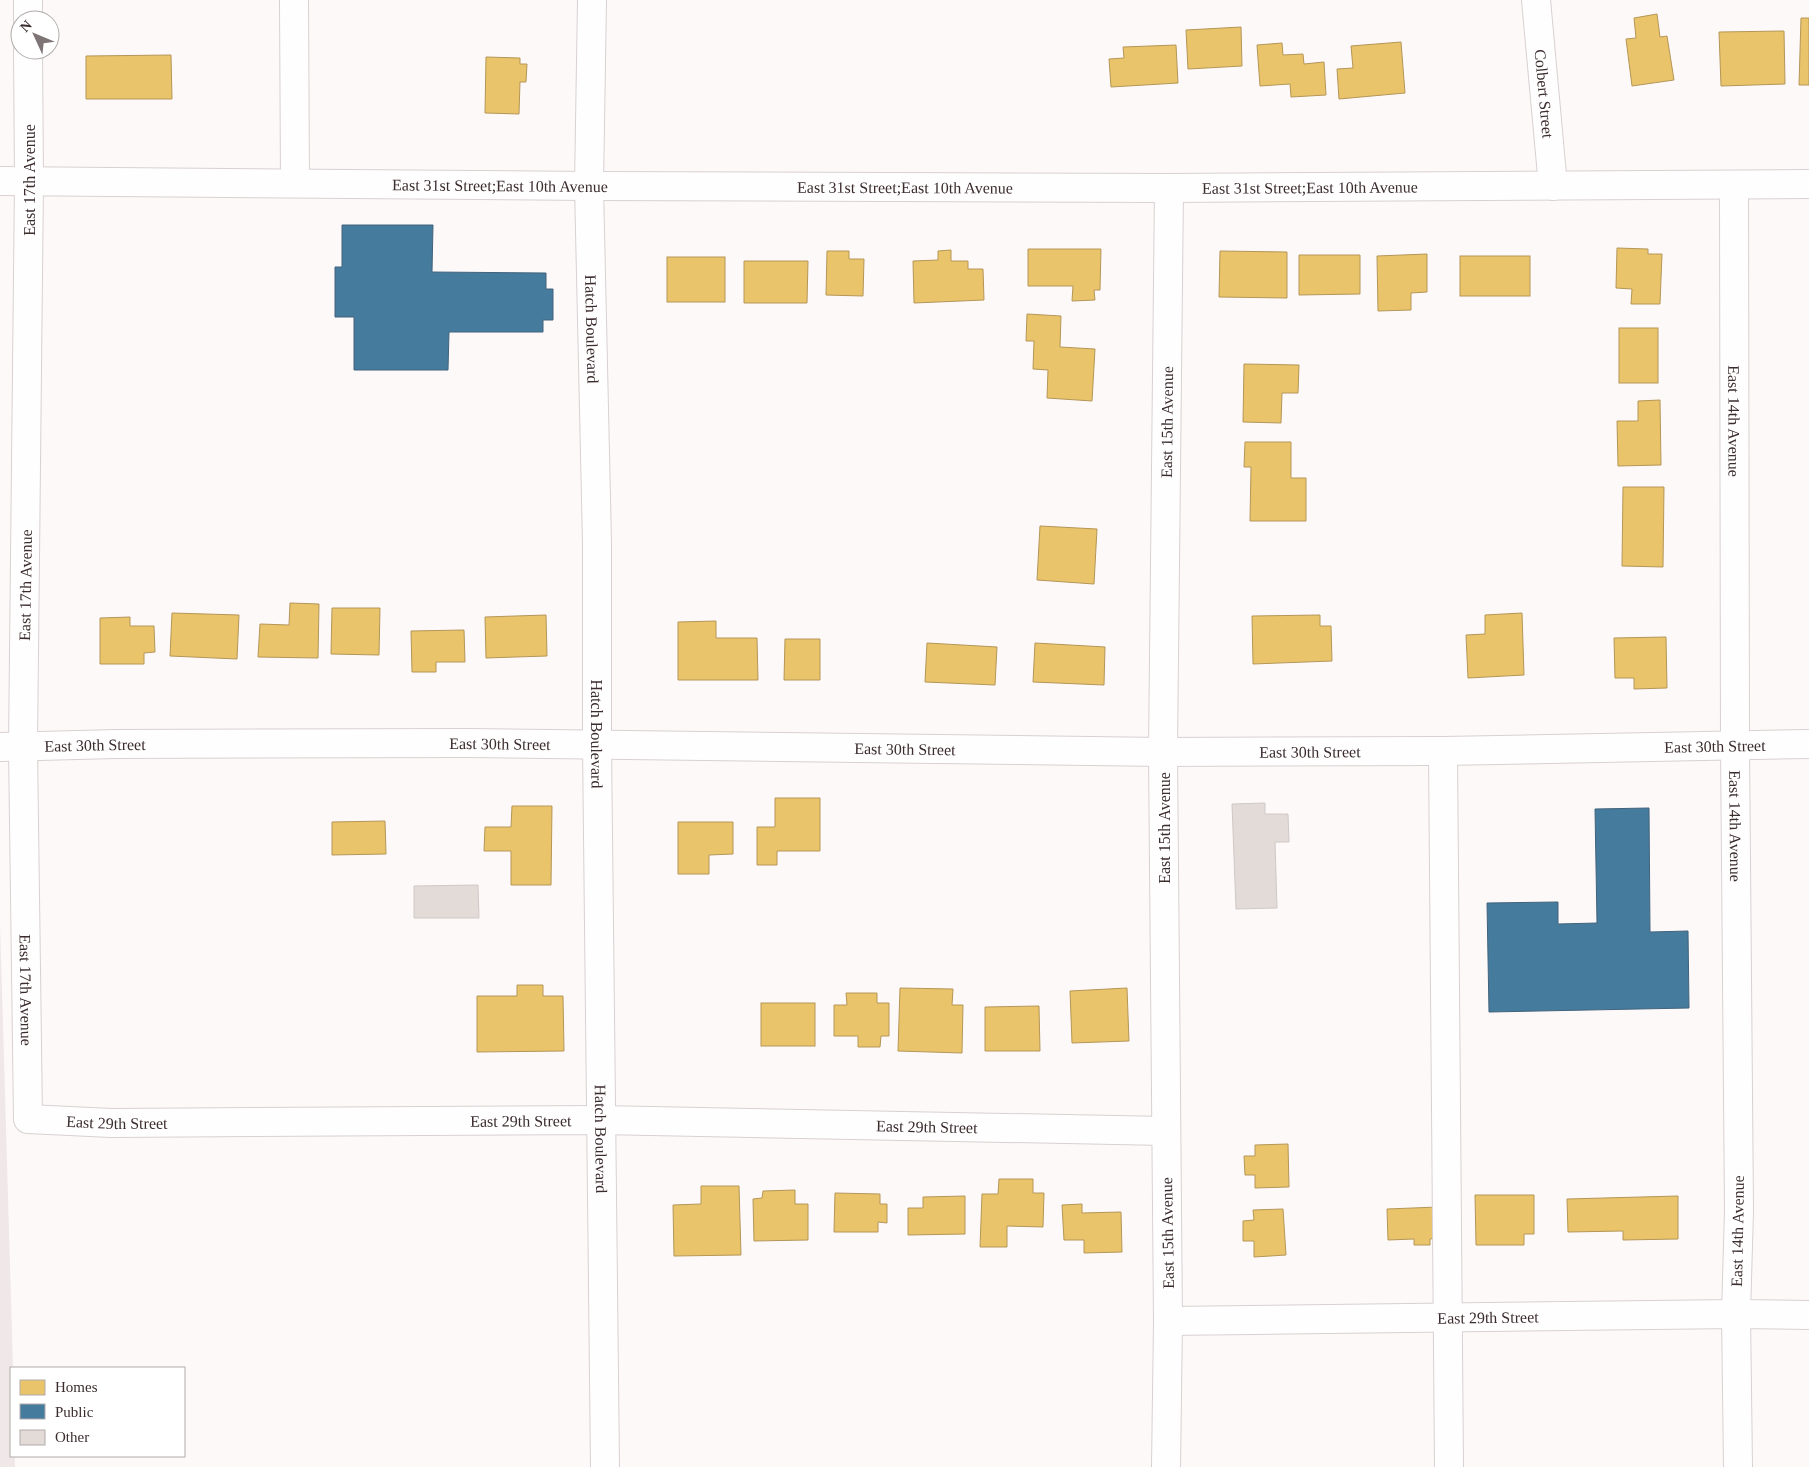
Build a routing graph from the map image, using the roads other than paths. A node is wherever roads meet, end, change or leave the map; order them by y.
1 (294, 0) edge
2 (592, 0) edge
3 (1536, 0) edge
4 (28, 60) edge
5 (0, 181) edge
6 (30, 181) junction
7 (296, 184) junction
8 (1809, 184) edge
9 (1734, 185) junction
10 (589, 186) junction
11 (1553, 186) junction
12 (1169, 188) junction
13 (597, 744) junction
14 (1735, 744) junction
15 (1809, 744) edge
16 (12, 747) edge
17 (1443, 751) junction
18 (1164, 752) junction
19 (28, 1120) joint
20 (600, 1120) junction
21 (1165, 1131) junction
22 (1736, 1314) junction
23 (1809, 1315) edge
24 (1448, 1318) junction
25 (1168, 1321) junction
26 (605, 1467) edge
27 (1166, 1467) edge
28 (1449, 1467) edge
29 (1738, 1467) edge

1 - 7 street
2 - 10 street, Hatch Boulevard
3 - 11 street, Colbert Street
4 - 6 street, East 17th Avenue
5 - 6 street, East 31st Street;East 10th Avenue
6 - 7 street, East 31st Street;East 10th Avenue
6 - 16 street, East 17th Avenue
7 - 10 street, East 31st Street;East 10th Avenue
8 - 9 street, East 31st Street;East 10th Avenue
9 - 11 street, East 31st Street;East 10th Avenue
9 - 14 street, East 14th Avenue
10 - 12 street, East 31st Street;East 10th Avenue
10 - 13 street, Hatch Boulevard
11 - 12 street, East 31st Street;East 10th Avenue
12 - 18 street, East 15th Avenue
13 - 16 street, East 30th Street
13 - 18 street, East 30th Street
13 - 20 street, Hatch Boulevard
14 - 15 street, East 30th Street
14 - 17 street, East 30th Street
14 - 22 street, East 14th Avenue
16 - 19 street, East 17th Avenue
17 - 18 street, East 30th Street
17 - 24 street
18 - 21 street, East 15th Avenue
19 - 20 street, East 29th Street
20 - 21 street, East 29th Street
20 - 26 street, Hatch Boulevard
21 - 25 street, East 15th Avenue
22 - 23 street, East 29th Street
22 - 24 street, East 29th Street
22 - 29 street, East 14th Avenue
24 - 25 street, East 29th Street
24 - 28 street
25 - 27 street, East 15th Avenue

